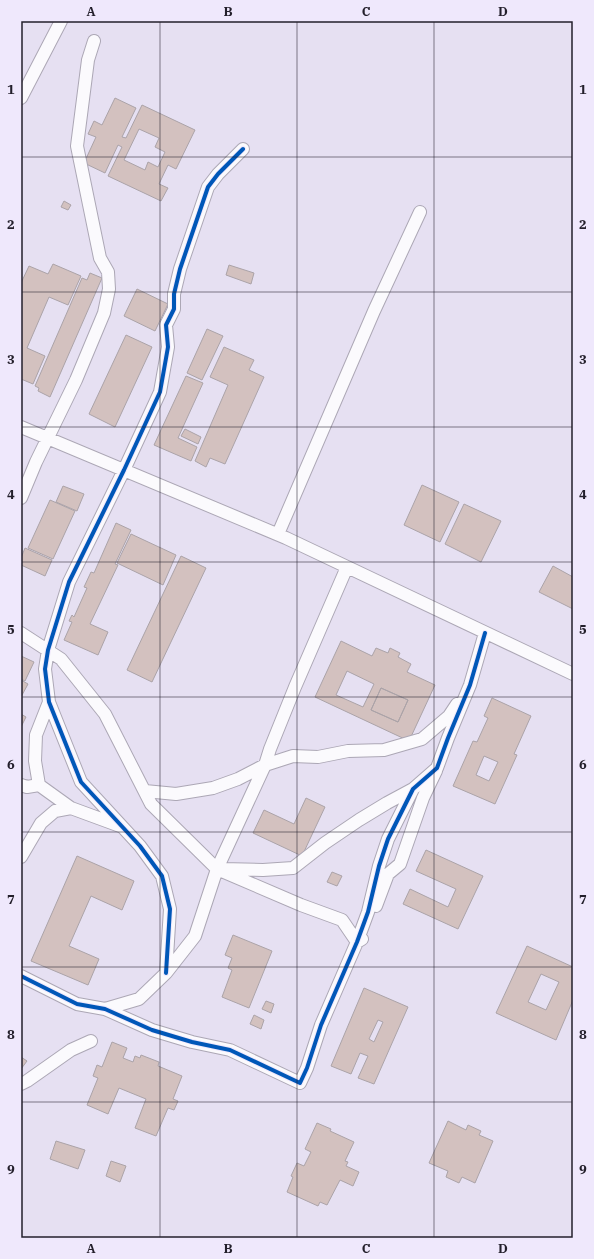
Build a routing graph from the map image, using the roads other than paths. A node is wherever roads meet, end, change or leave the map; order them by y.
1 (61, 21) edge
2 (94, 41) dead end
3 (21, 98) edge
4 (243, 149) dead end
5 (420, 212) dead end
6 (21, 427) edge
7 (48, 438) junction
8 (124, 470) junction
9 (21, 498) edge
10 (278, 534) junction
11 (347, 567) junction
12 (21, 632) edge
13 (485, 633) junction
14 (48, 650) junction
15 (573, 674) edge
16 (470, 685) junction
17 (49, 702) junction
18 (266, 765) junction
19 (437, 768) junction
20 (21, 785) edge
21 (39, 785) junction
22 (413, 789) junction
23 (145, 791) junction
24 (71, 808) junction
25 (123, 827) junction
26 (21, 857) edge
27 (217, 869) junction
28 (357, 942) junction
29 (166, 973) junction
30 (21, 976) edge
31 (105, 1009) junction
32 (91, 1041) dead end
33 (21, 1084) edge

1 - 3 street
2 - 7 street
4 - 8 street
5 - 10 street
6 - 7 street
7 - 8 street
7 - 9 street
8 - 10 street
8 - 14 street
10 - 11 street
11 - 13 street
11 - 18 street
12 - 14 street
13 - 15 street
13 - 16 street
14 - 17 street
14 - 23 street
16 - 18 street
16 - 19 street
17 - 21 street
17 - 25 street
18 - 23 street
18 - 27 street
19 - 22 street
19 - 28 street
20 - 21 street
21 - 24 street
22 - 27 street
22 - 28 street
23 - 27 street
24 - 25 street
24 - 26 street
25 - 29 street
27 - 28 street
27 - 29 street
28 - 31 street
29 - 31 street
30 - 31 street
32 - 33 street

